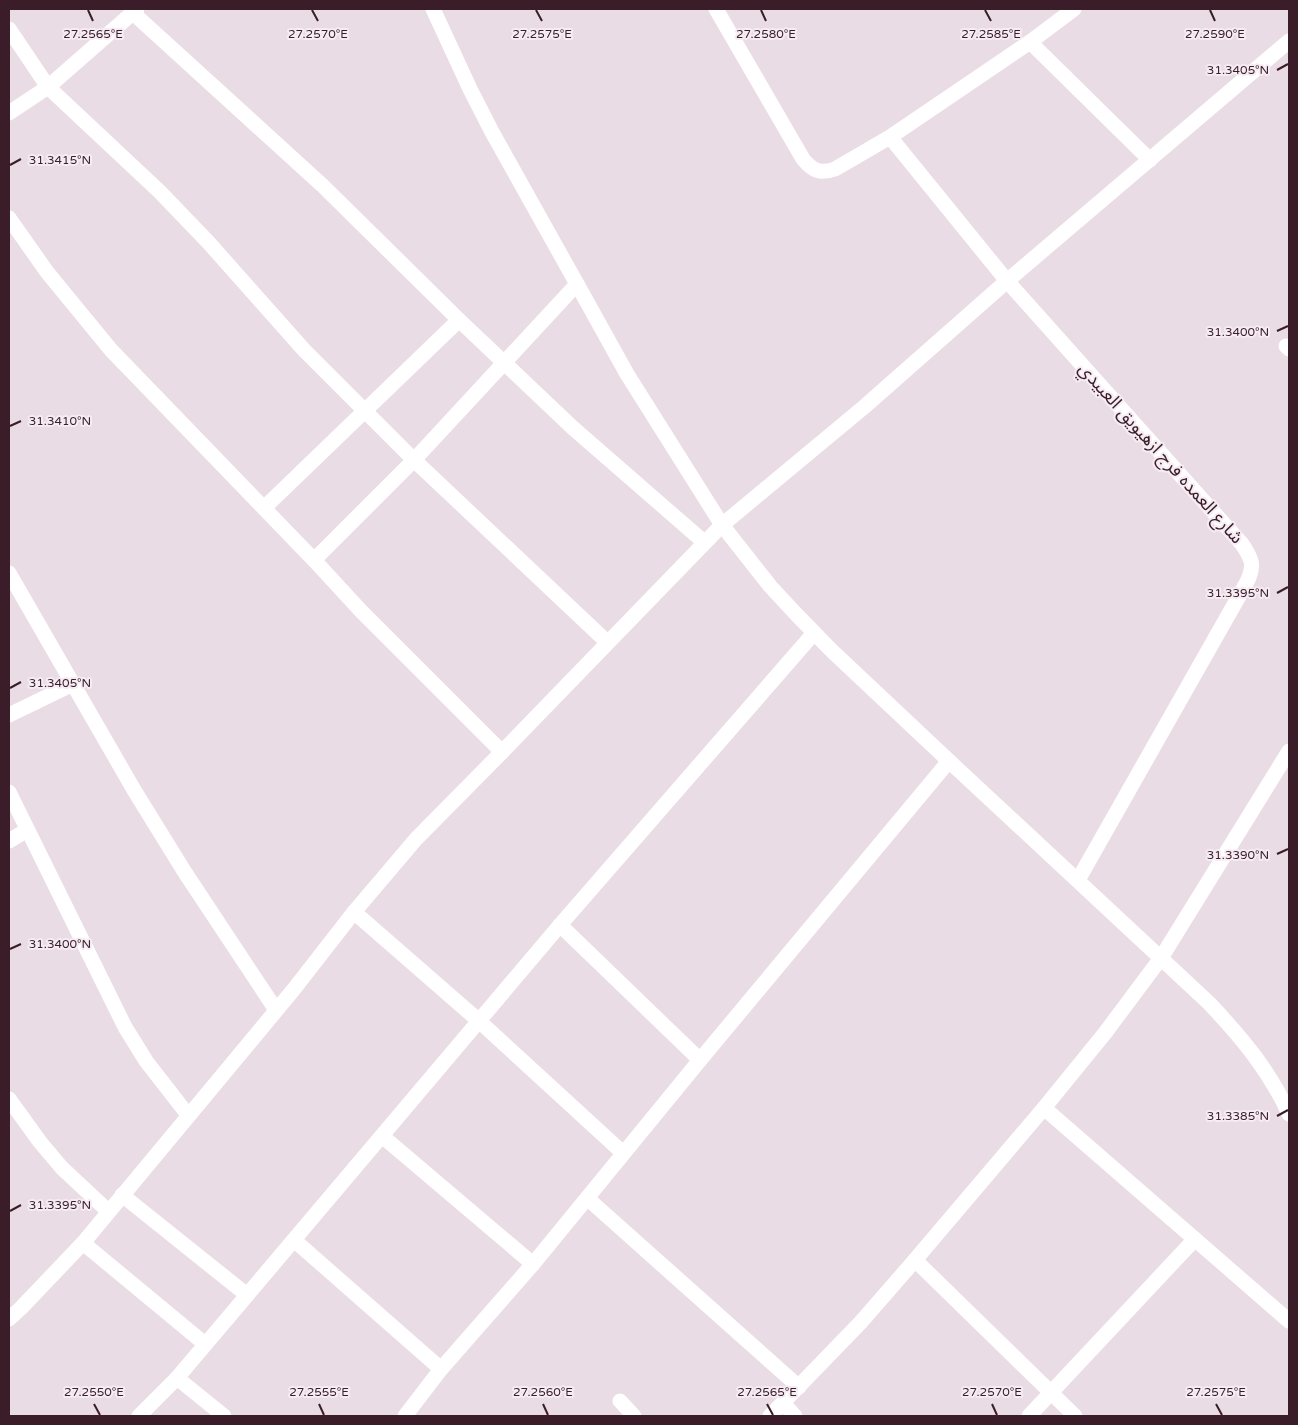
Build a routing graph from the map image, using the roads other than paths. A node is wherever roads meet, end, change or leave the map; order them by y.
1 (433, 9) edge
2 (716, 9) edge
3 (1074, 9) edge
4 (135, 11) edge
5 (9, 30) edge
6 (1289, 41) edge
7 (1030, 42) junction
8 (48, 87) junction
9 (9, 113) edge
10 (890, 138) junction
11 (1150, 160) junction
12 (9, 218) edge
13 (1007, 281) junction
14 (577, 284) junction
15 (459, 320) junction
16 (504, 363) junction
17 (365, 411) junction
18 (414, 460) junction
19 (264, 508) junction
20 (722, 525) junction
21 (704, 542) junction
22 (314, 560) junction
23 (9, 573) edge
24 (814, 633) junction
25 (607, 642) junction
26 (73, 684) junction
27 (9, 715) edge
28 (1289, 751) edge
29 (502, 752) junction
30 (949, 761) junction
31 (9, 792) edge
32 (27, 830) junction
33 (9, 841) edge
34 (1078, 880) junction
35 (354, 912) junction
36 (560, 926) junction
37 (1161, 958) junction
38 (276, 1010) junction
39 (479, 1021) junction
40 (700, 1060) junction
41 (9, 1099) edge
42 (1044, 1108) junction
43 (1289, 1114) edge
44 (188, 1115) junction
45 (382, 1136) junction
46 (623, 1154) junction
47 (122, 1195) junction
48 (587, 1198) junction
49 (108, 1211) junction
50 (1195, 1239) junction
51 (294, 1240) junction
52 (83, 1243) junction
53 (915, 1260) junction
54 (534, 1264) junction
55 (247, 1295) junction
56 (9, 1319) edge
57 (1289, 1321) edge
58 (205, 1344) junction
59 (441, 1369) junction
60 (177, 1378) junction
61 (799, 1387) junction
62 (1051, 1393) junction
63 (620, 1401) dead end
64 (783, 1403) junction
65 (139, 1416) edge
66 (224, 1416) edge
67 (405, 1416) edge
68 (634, 1416) edge
69 (770, 1416) edge
70 (795, 1416) edge
71 (1029, 1416) edge
72 (1074, 1416) edge

1 - 14 street
2 - 10 street
3 - 7 street
4 - 8 street
4 - 15 street
5 - 8 street
6 - 11 street
7 - 10 street
7 - 11 street
8 - 9 street
8 - 17 street
10 - 13 street, شارع العمده فرج ازهيويق العبيدي
11 - 13 street
12 - 19 street
13 - 20 street
13 - 34 street, شارع العمده فرج ازهيويق العبيدي
14 - 16 street
14 - 20 street
15 - 16 street
15 - 17 street
16 - 18 street
16 - 21 street
17 - 18 street
17 - 19 street
18 - 22 street
18 - 25 street
19 - 22 street
20 - 21 street
20 - 24 street
21 - 25 street
22 - 29 street
23 - 26 street
24 - 30 street
24 - 36 street
25 - 29 street
26 - 27 street
26 - 38 street
28 - 37 street
29 - 35 street
30 - 34 street
30 - 40 street
31 - 32 street
32 - 33 street
32 - 44 street
34 - 37 street
35 - 38 street
35 - 39 street
36 - 39 street
36 - 40 street
37 - 42 street
37 - 43 street
38 - 44 street
39 - 45 street
39 - 46 street
40 - 46 street
41 - 49 street
42 - 50 street
42 - 53 street
44 - 47 street
45 - 51 street
45 - 54 street
46 - 48 street
47 - 49 street
47 - 55 street
48 - 54 street
48 - 61 street
49 - 52 street
50 - 57 street
50 - 62 street
51 - 55 street
51 - 59 street
52 - 56 street
52 - 58 street
53 - 61 street
53 - 62 street
54 - 59 street
55 - 58 street
58 - 60 street
59 - 67 street
60 - 65 street
60 - 66 street
61 - 64 street
62 - 71 street
62 - 72 street
63 - 68 street
64 - 69 street
64 - 70 street

